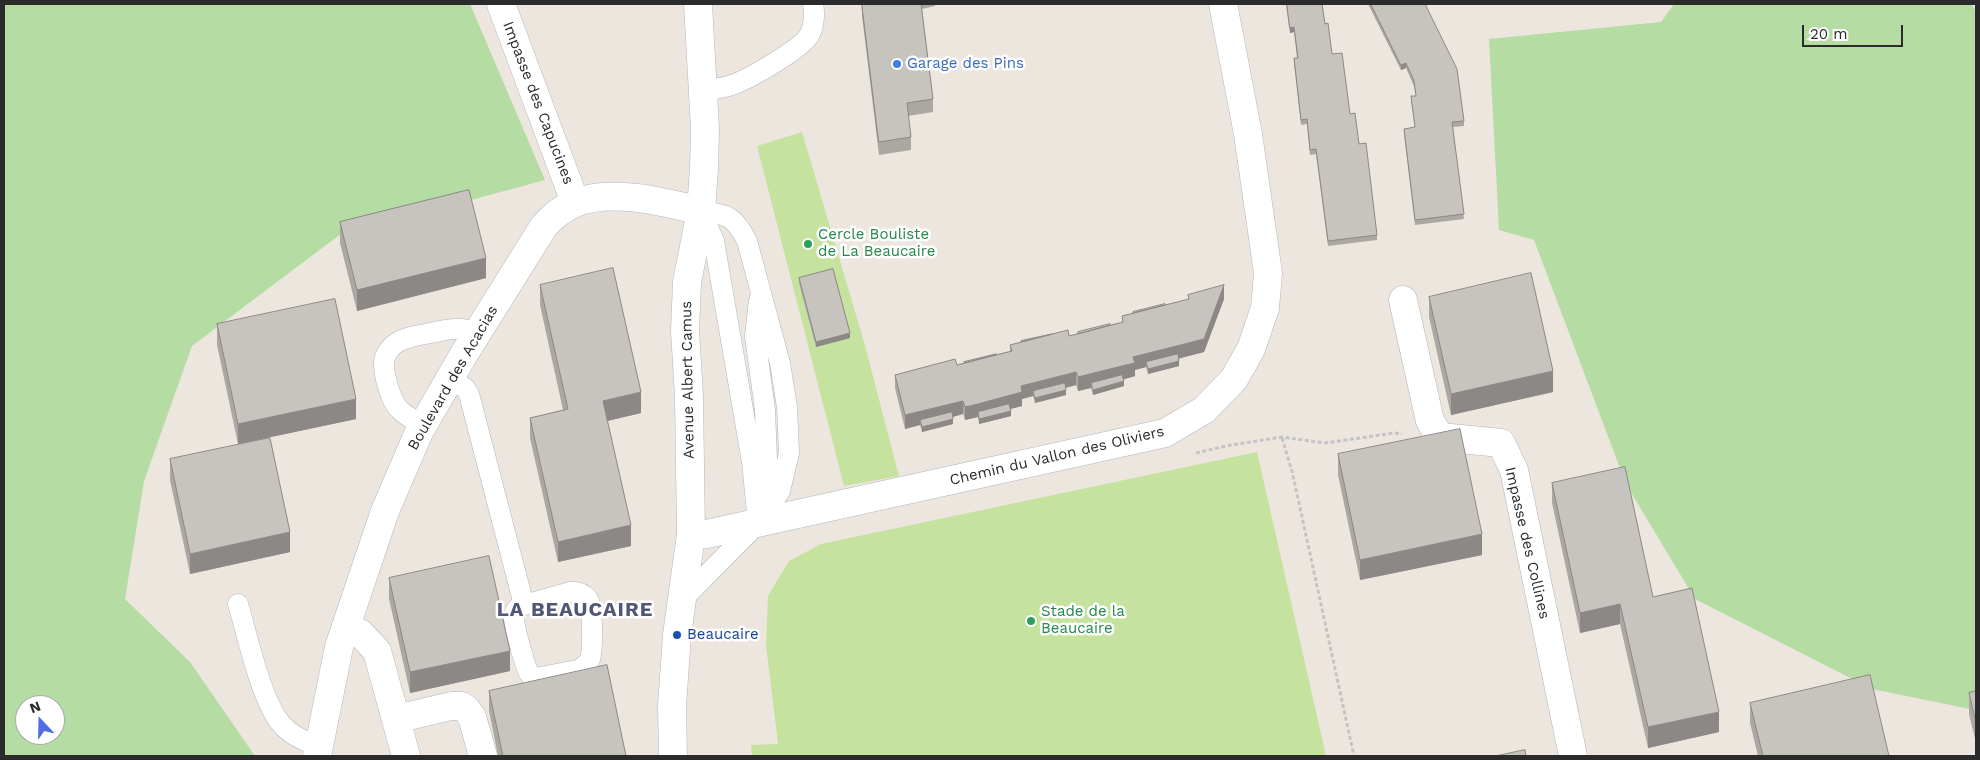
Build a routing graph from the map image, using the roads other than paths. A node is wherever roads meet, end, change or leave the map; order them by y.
1 (501, 4) edge
2 (698, 4) edge
3 (813, 4) edge
4 (1223, 4) edge
5 (703, 90) junction
6 (575, 202) junction
7 (701, 210) junction
8 (1403, 300) dead end
9 (477, 334) junction
10 (450, 378) junction
11 (423, 425) junction
12 (758, 523) junction
13 (691, 535) junction
14 (682, 600) junction
15 (238, 604) dead end
16 (524, 605) junction
17 (346, 627) junction
18 (396, 719) junction
19 (318, 752) edge
20 (406, 756) edge
21 (483, 756) edge
22 (673, 756) edge
23 (1573, 756) edge

1 - 6 street, Impasse des Capucines
2 - 5 street, Avenue Albert Camus
3 - 5 lane
4 - 12 street, Chemin du Vallon des Oliviers
5 - 7 street, Avenue Albert Camus
6 - 7 street, Boulevard des Acacias
6 - 9 street, Boulevard des Acacias
7 - 12 lane
7 - 12 lane
7 - 13 street, Avenue Albert Camus
8 - 23 street, Impasse des Collines
9 - 10 street, Boulevard des Acacias
9 - 11 lane
10 - 11 street, Boulevard des Acacias
10 - 16 lane
11 - 17 street, Boulevard des Acacias
12 - 13 street, Chemin du Vallon des Oliviers
12 - 14 lane
13 - 14 street, Avenue Albert Camus
14 - 22 street, Avenue Albert Camus
15 - 19 lane
16 - 16 lane
17 - 18 street
17 - 19 street, Boulevard des Acacias
18 - 20 street
18 - 21 street

